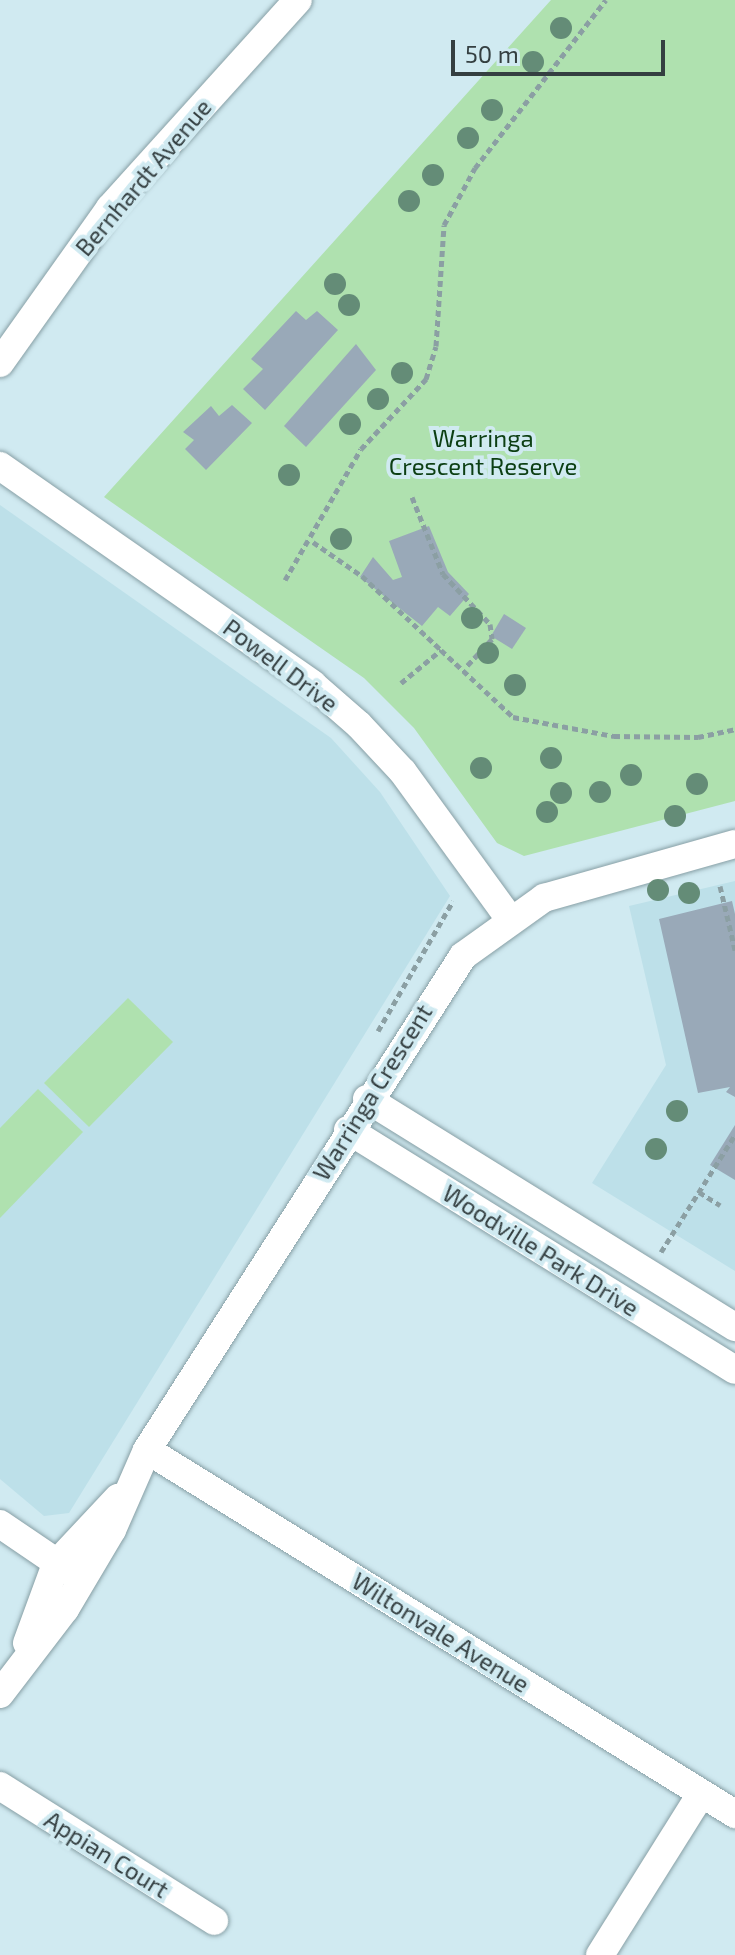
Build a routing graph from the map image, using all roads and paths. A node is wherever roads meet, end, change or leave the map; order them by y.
1 (298, 0) edge
2 (606, 0) edge
3 (0, 363) edge
4 (0, 466) edge
5 (412, 497) dead end
6 (313, 542) junction
7 (285, 580) dead end
8 (441, 650) junction
9 (466, 667) junction
10 (401, 683) dead end
11 (735, 729) edge
12 (735, 844) edge
13 (720, 886) dead end
14 (509, 918) junction
15 (735, 950) edge
16 (367, 1099) junction
17 (348, 1130) junction
18 (735, 1135) edge
19 (699, 1192) junction
20 (720, 1205) dead end
21 (645, 1272) junction
22 (735, 1327) edge
23 (735, 1370) edge
24 (147, 1450) junction
25 (129, 1485) junction
26 (0, 1524) edge
27 (56, 1564) junction
28 (82, 1580) junction
29 (19, 1664) junction
30 (0, 1694) edge
31 (0, 1786) edge
32 (701, 1794) junction
33 (735, 1814) edge
34 (214, 1921) dead end
35 (600, 1955) edge

1 - 3 street, Bernhardt Avenue
2 - 6 path
4 - 14 street, Powell Drive
5 - 9 path
6 - 7 path
6 - 8 path
8 - 9 path
8 - 10 path
9 - 11 path
12 - 14 street, Warringa Crescent
13 - 15 path
14 - 16 street, Warringa Crescent
16 - 17 street, Warringa Crescent
16 - 21 street, Woodville Park Drive
17 - 23 street, Woodville Park Drive
17 - 24 street, Warringa Crescent
18 - 19 path
19 - 20 path
19 - 21 path
21 - 22 street, Woodville Park Drive
24 - 25 street, Warringa Crescent
24 - 32 street, Wiltonvale Avenue
25 - 27 street, Warringa Crescent
25 - 28 street, Warringa Crescent
26 - 27 street
27 - 28 street
27 - 29 street, Warringa Crescent
28 - 29 street, Warringa Crescent
29 - 30 street, Warringa Crescent
31 - 34 street, Appian Court
32 - 33 street, Wiltonvale Avenue
32 - 35 street

